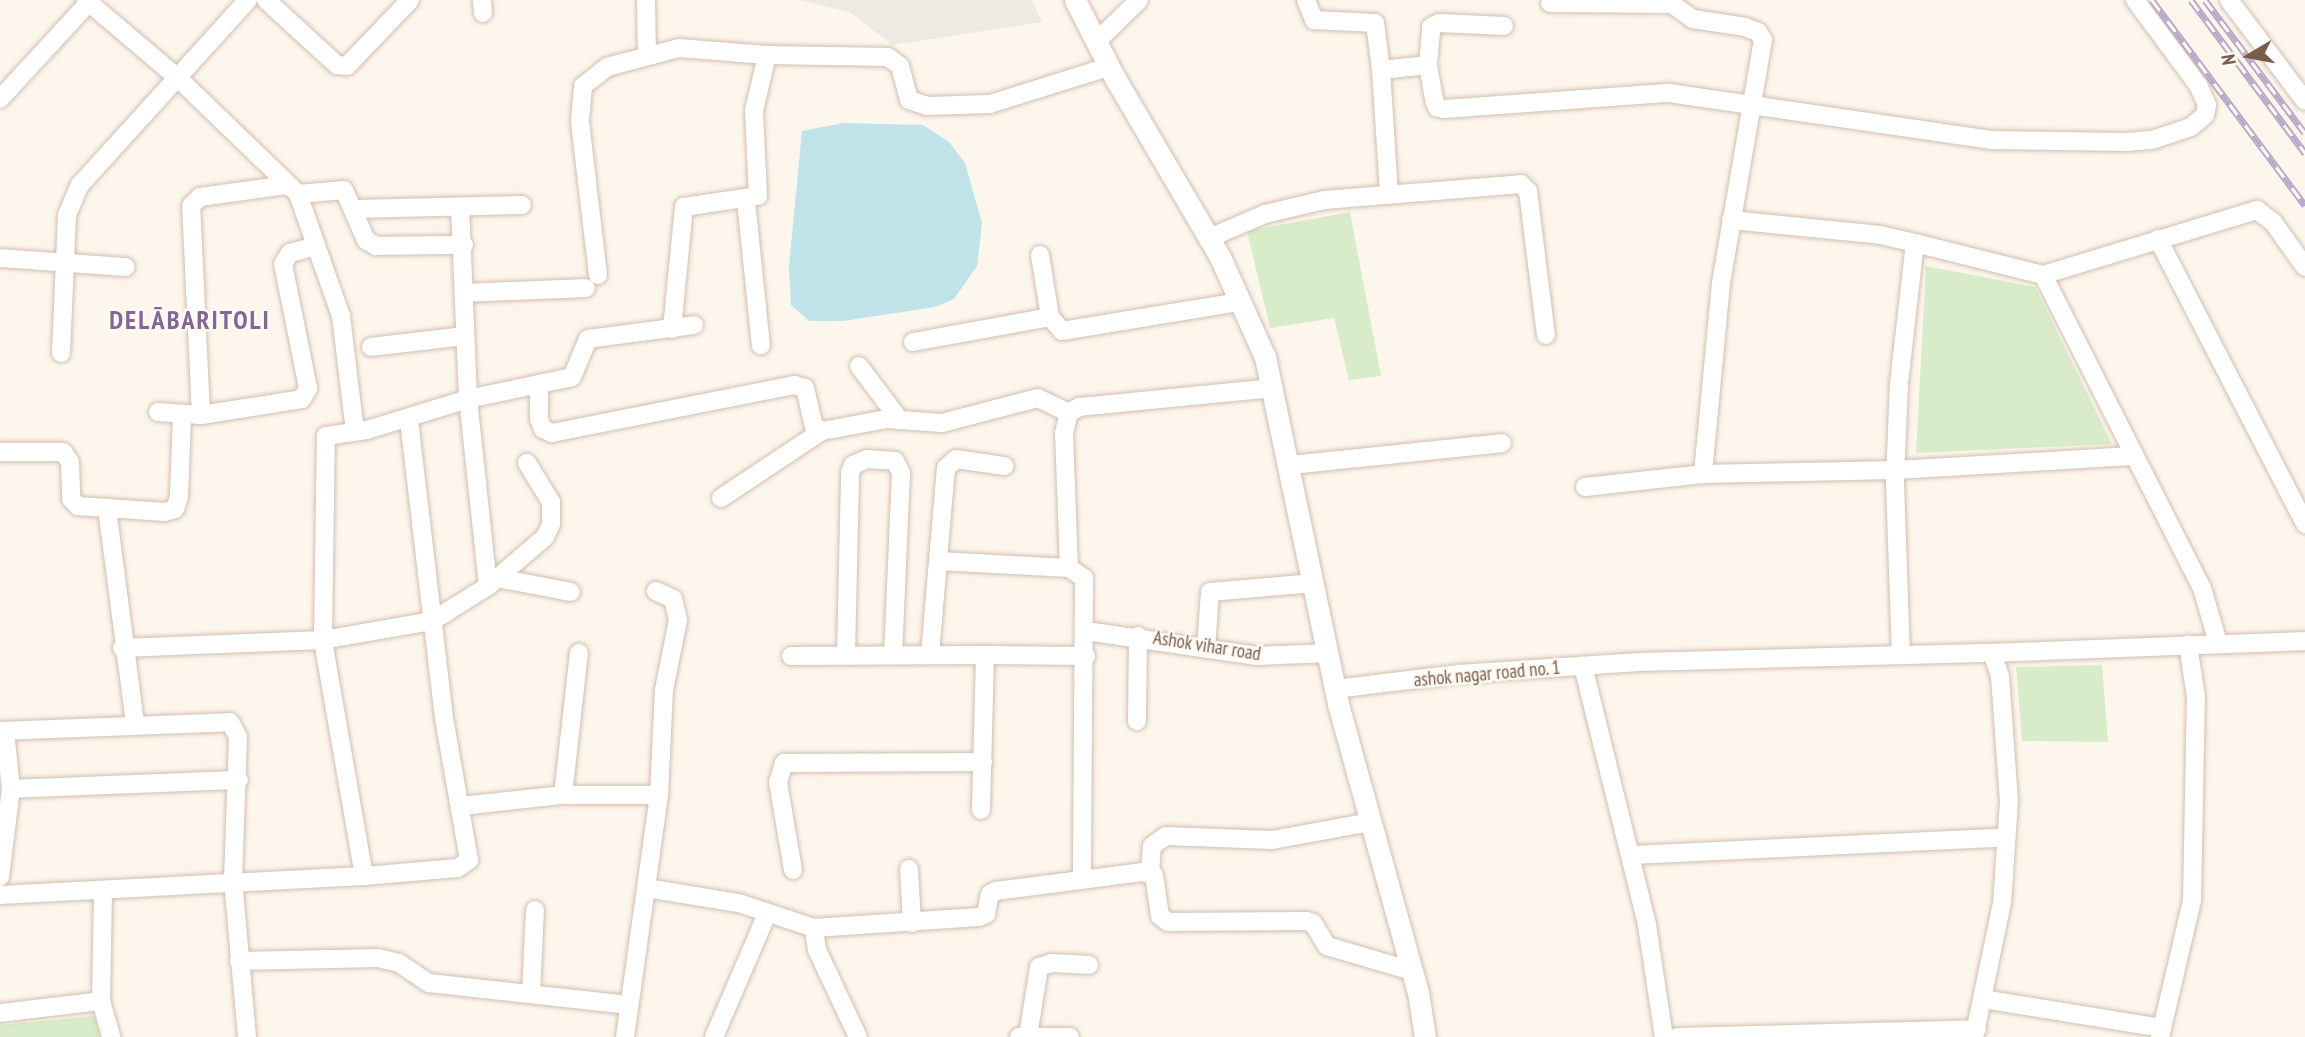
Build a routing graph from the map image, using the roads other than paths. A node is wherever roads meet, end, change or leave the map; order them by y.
1 (248, 0) edge
2 (266, 0) edge
3 (410, 0) edge
4 (646, 0) edge
5 (1074, 0) edge
6 (1139, 0) edge
7 (1306, 0) edge
8 (2134, 0) edge
9 (2229, 0) edge
10 (89, 1) edge
11 (1672, 2) edge
12 (1550, 3) dead end
13 (1504, 26) dead end
14 (1096, 42) junction
15 (648, 55) junction
16 (766, 55) junction
17 (1428, 65) junction
18 (1108, 66) junction
19 (1381, 71) junction
20 (178, 78) junction
21 (0, 99) edge
22 (2305, 101) edge
23 (1750, 106) junction
24 (293, 190) junction
25 (1389, 194) junction
26 (746, 201) junction
27 (522, 205) dead end
28 (460, 207) junction
29 (354, 209) junction
30 (1731, 220) junction
31 (1209, 238) junction
32 (2158, 239) junction
33 (1915, 243) junction
34 (464, 245) junction
35 (313, 247) junction
36 (1040, 255) dead end
37 (0, 258) edge
38 (64, 264) junction
39 (126, 267) dead end
40 (2305, 267) edge
41 (2043, 275) junction
42 (464, 293) junction
43 (1240, 302) junction
44 (1050, 317) junction
45 (694, 325) dead end
46 (672, 329) junction
47 (464, 335) junction
48 (1546, 335) dead end
49 (913, 342) dead end
50 (761, 345) dead end
51 (371, 347) dead end
52 (61, 353) dead end
53 (859, 366) dead end
54 (539, 385) junction
55 (1272, 388) junction
56 (468, 399) junction
57 (158, 412) dead end
58 (1069, 413) junction
59 (182, 414) junction
60 (201, 415) junction
61 (899, 419) junction
62 (409, 420) junction
63 (355, 431) junction
64 (822, 431) junction
65 (1502, 443) dead end
66 (0, 452) edge
67 (2132, 456) junction
68 (527, 463) dead end
69 (1290, 465) junction
70 (1004, 466) dead end
71 (1896, 470) junction
72 (1703, 474) junction
73 (1585, 487) dead end
74 (721, 498) dead end
75 (107, 508) junction
76 (2305, 524) edge
77 (939, 561) junction
78 (1069, 568) junction
79 (493, 582) junction
80 (1315, 583) junction
81 (656, 591) dead end
82 (571, 592) dead end
83 (432, 621) junction
84 (1086, 631) junction
85 (1138, 636) junction
86 (323, 640) junction
87 (2305, 641) edge
88 (2218, 643) junction
89 (2188, 645) junction
90 (122, 648) junction
91 (1206, 648) junction
92 (579, 653) dead end
93 (1328, 653) junction
94 (1992, 653) junction
95 (930, 654) junction
96 (846, 655) junction
97 (893, 655) junction
98 (985, 655) junction
99 (1901, 655) junction
100 (791, 656) dead end
101 (1086, 656) junction
102 (1583, 666) junction
103 (1335, 689) junction
104 (1136, 722) dead end
105 (135, 724) junction
106 (2, 731) edge
107 (983, 762) junction
108 (239, 780) junction
109 (11, 789) junction
110 (563, 795) junction
111 (659, 795) junction
112 (461, 806) junction
113 (981, 810) dead end
114 (1371, 822) junction
115 (1, 835) edge
116 (2007, 837) junction
117 (1631, 855) junction
118 (909, 869) dead end
119 (793, 870) dead end
120 (1150, 873) junction
121 (364, 876) junction
122 (0, 877) edge
123 (233, 880) junction
124 (1082, 880) junction
125 (646, 888) junction
126 (103, 890) junction
127 (0, 895) edge
128 (535, 910) dead end
129 (767, 914) junction
130 (912, 923) junction
131 (814, 929) junction
132 (239, 961) junction
133 (1089, 965) dead end
134 (1412, 971) junction
135 (531, 994) junction
136 (1983, 999) junction
137 (101, 1000) junction
138 (629, 1006) junction
139 (0, 1013) edge
140 (2161, 1032) edge
141 (1975, 1033) edge
142 (1028, 1036) edge
143 (111, 1037) edge
144 (247, 1037) edge
145 (625, 1037) edge
146 (714, 1037) edge
147 (858, 1037) edge
148 (1018, 1037) edge
149 (1070, 1037) edge
150 (1425, 1037) edge
151 (1664, 1037) edge
152 (1676, 1037) edge

1 - 20 street
2 - 3 street
4 - 15 street
5 - 14 street
6 - 14 street
7 - 19 street
8 - 23 street
9 - 22 street
10 - 20 street
10 - 21 street
11 - 12 street
11 - 23 street
13 - 17 street
14 - 18 street
15 - 16 street
15 - 42 street
16 - 18 street
16 - 26 street
17 - 19 street
17 - 23 street
18 - 31 street
19 - 25 street
20 - 24 street
20 - 38 street
23 - 30 street
24 - 29 street
24 - 35 street
24 - 60 street
25 - 31 street
25 - 48 street
26 - 46 street
26 - 50 street
27 - 28 street
28 - 29 street
28 - 34 street
29 - 34 street
30 - 33 street
30 - 72 street
31 - 43 street
32 - 40 street
32 - 41 street
32 - 76 street
33 - 41 street
33 - 71 street
34 - 42 street
35 - 60 street
35 - 63 street
36 - 44 street
37 - 38 street
38 - 39 street
38 - 52 street
41 - 67 street
42 - 47 street
43 - 44 street
43 - 55 street
44 - 49 street
45 - 46 street
46 - 54 street
47 - 51 street
47 - 56 street
53 - 61 street
54 - 56 street
54 - 64 street
55 - 58 street
55 - 69 street
56 - 62 street
56 - 79 street
57 - 59 street
58 - 61 street
58 - 78 street
59 - 60 street
59 - 75 street
61 - 64 street
62 - 63 street
62 - 83 street
63 - 86 street
64 - 74 street
65 - 69 street
66 - 75 street
67 - 71 street
67 - 88 street
68 - 79 street
69 - 80 street
70 - 77 street
71 - 72 street
71 - 99 street
72 - 73 street
75 - 90 street
77 - 78 street
77 - 95 street
78 - 84 street
79 - 82 street
79 - 83 street
80 - 91 street
80 - 93 street
81 - 111 street
83 - 86 street
83 - 112 street
84 - 85 street, Ashok vihar road
84 - 101 street
85 - 91 street, Ashok vihar road
85 - 104 street
86 - 90 street
86 - 121 street
87 - 88 street, ashok nagar road no. 1
88 - 89 street, ashok nagar road no. 1
89 - 94 street, ashok nagar road no. 1
89 - 140 street
90 - 105 street
91 - 93 street, Ashok vihar road
92 - 110 street
93 - 103 street
94 - 99 street, ashok nagar road no. 1
94 - 116 street
95 - 97 street
95 - 98 street
96 - 97 street
96 - 97 street
96 - 100 street
98 - 101 street
98 - 107 street
99 - 102 street, ashok nagar road no. 1
101 - 124 street
102 - 103 street, ashok nagar road no. 1
102 - 117 street
103 - 114 street
105 - 106 street
105 - 108 street
106 - 109 street
107 - 113 street
107 - 119 street
108 - 109 street
108 - 123 street
109 - 115 street
110 - 111 street
110 - 112 street
111 - 125 street
112 - 121 street
114 - 120 street
114 - 134 street
115 - 122 street
116 - 117 street
116 - 136 street
117 - 151 street
118 - 130 street
120 - 124 street
120 - 134 street
121 - 123 street
123 - 126 street
123 - 132 street
124 - 130 street
125 - 129 street
125 - 138 street
126 - 127 street
126 - 137 street
128 - 135 street
129 - 131 street
129 - 146 street
130 - 131 street
131 - 147 street
132 - 135 street
132 - 144 street
133 - 142 street
134 - 150 street
135 - 138 street
136 - 140 street
136 - 141 street
137 - 139 street
137 - 143 street
138 - 145 street
141 - 152 street
142 - 148 street
142 - 149 street

